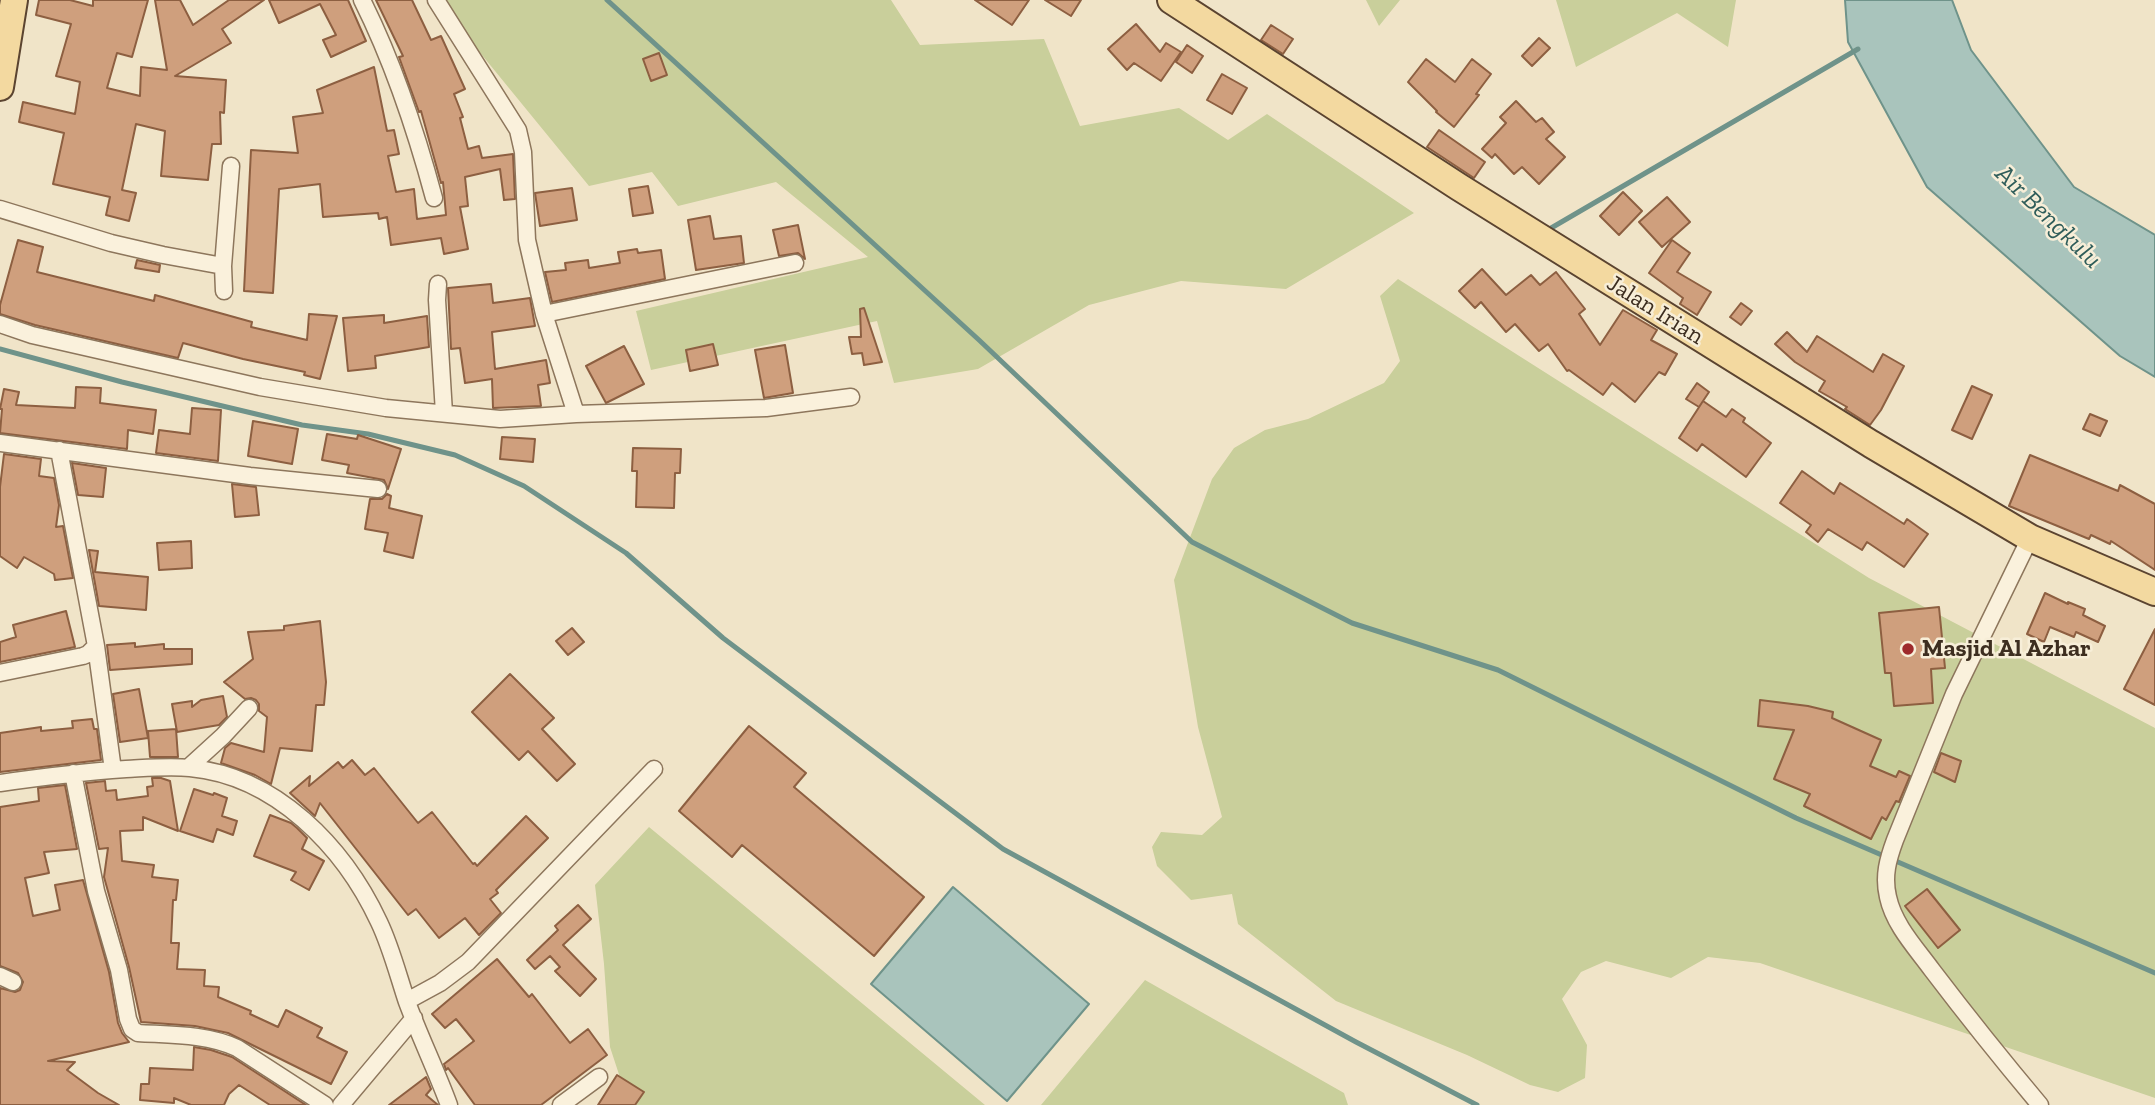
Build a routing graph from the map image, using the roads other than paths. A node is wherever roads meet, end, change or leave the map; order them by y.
1 (14, 0) edge
2 (362, 0) edge
3 (436, 0) edge
4 (1171, 0) edge
5 (0, 87) edge
6 (231, 166) dead end
7 (434, 198) dead end
8 (0, 209) edge
9 (795, 263) dead end
10 (223, 266) junction
11 (438, 284) dead end
12 (224, 291) dead end
13 (544, 314) junction
14 (0, 324) edge
15 (851, 397) dead end
16 (444, 413) junction
17 (576, 414) junction
18 (0, 443) edge
19 (59, 450) junction
20 (378, 488) dead end
21 (2030, 538) junction
22 (2155, 592) edge
23 (96, 646) junction
24 (0, 673) edge
25 (249, 708) dead end
26 (189, 768) junction
27 (654, 769) dead end
28 (113, 770) junction
29 (73, 773) junction
30 (0, 783) edge
31 (407, 1001) junction
32 (414, 1018) junction
33 (599, 1077) dead end
34 (325, 1105) edge
35 (341, 1105) edge
36 (449, 1105) edge
37 (561, 1105) edge
38 (2040, 1105) edge

1 - 5 main road
2 - 7 street
3 - 13 street
4 - 21 main road, Jalan Irian
6 - 10 street
8 - 10 street
9 - 13 street
10 - 12 street
11 - 16 street
13 - 17 street
14 - 16 street
15 - 17 street
16 - 17 street
18 - 19 street
19 - 20 street
19 - 23 street
21 - 22 main road, Jalan Irian
21 - 38 street
23 - 24 street
23 - 28 street
25 - 26 street
26 - 28 street
26 - 31 street
27 - 31 street
28 - 29 street
29 - 30 street
29 - 34 street
31 - 32 street
32 - 35 street
32 - 36 street
33 - 37 street

